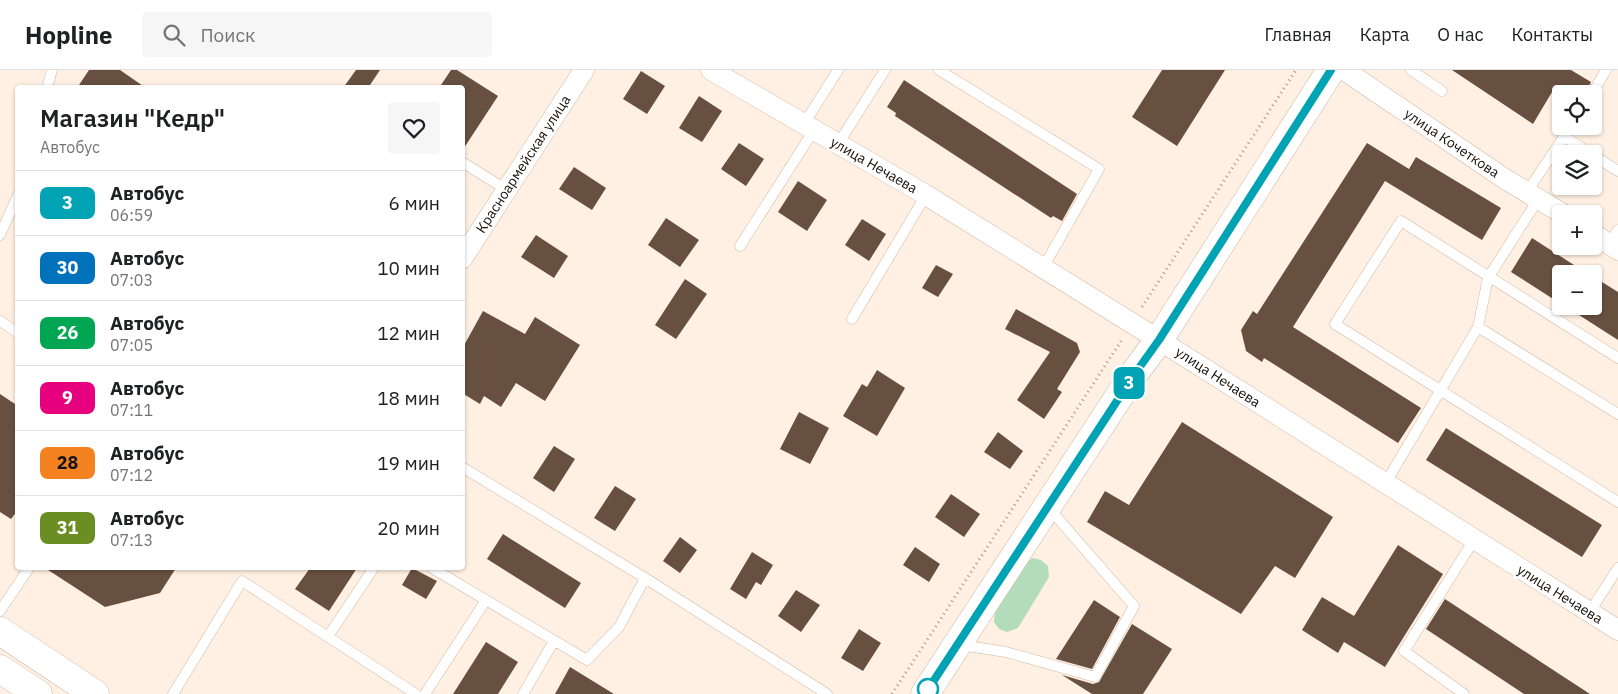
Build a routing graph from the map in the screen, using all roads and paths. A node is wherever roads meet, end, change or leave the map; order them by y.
1 (52, 70) edge
2 (584, 70) edge
3 (711, 70) edge
4 (838, 70) edge
5 (884, 70) edge
6 (939, 70) edge
7 (1296, 70) edge
8 (1331, 70) edge
9 (1344, 70) edge
10 (1411, 70) edge
11 (1606, 70) edge
12 (48, 85) edge
13 (1597, 85) edge
14 (1442, 91) dead end
15 (809, 127) junction
16 (1565, 137) joint
17 (838, 144) junction
18 (1577, 145) edge
19 (1602, 161) edge
20 (465, 164) edge
21 (1618, 171) edge
22 (507, 190) junction
23 (926, 195) junction
24 (1533, 195) junction
25 (15, 202) edge
26 (1552, 207) edge
27 (0, 235) edge
28 (740, 246) dead end
29 (465, 254) edge
30 (1043, 268) junction
31 (1488, 278) junction
32 (852, 319) dead end
33 (0, 321) edge
34 (1132, 323) junction
35 (1478, 326) junction
36 (15, 331) edge
37 (1159, 340) junction
38 (1618, 358) edge
39 (1441, 390) junction
40 (1618, 414) edge
41 (465, 469) edge
42 (1385, 484) junction
43 (1618, 502) edge
44 (1048, 506) junction
45 (1474, 540) junction
46 (1618, 568) edge
47 (28, 570) edge
48 (372, 570) edge
49 (435, 570) edge
50 (645, 578) junction
51 (486, 600) junction
52 (0, 612) edge
53 (1589, 613) junction
54 (1618, 630) edge
55 (0, 631) edge
56 (329, 635) junction
57 (554, 641) junction
58 (957, 644) junction
59 (0, 669) edge
60 (822, 693) edge
61 (38, 694) edge
62 (94, 694) edge
63 (173, 694) edge
64 (416, 694) edge
65 (425, 694) edge
66 (523, 694) edge
67 (892, 694) edge
68 (925, 694) edge
69 (1464, 694) edge

1 - 12 lane
2 - 22 street, Красноармейская улица
3 - 15 street, улица Нечаева
4 - 15 lane
5 - 17 lane
6 - 30 lane
7 - 34 path
8 - 37 street
9 - 24 street, улица Кочеткова
10 - 14 lane
11 - 13 lane
15 - 17 street, улица Нечаева
15 - 28 lane
16 - 18 lane
16 - 24 lane
17 - 23 street, улица Нечаева
19 - 21 lane
20 - 22 lane
22 - 29 street, Красноармейская улица
23 - 30 street, улица Нечаева
23 - 32 lane
24 - 26 street, улица Кочеткова
24 - 31 lane
25 - 27 lane
30 - 34 street, улица Нечаева
31 - 35 lane
31 - 38 lane
31 - 39 lane
33 - 36 lane
34 - 37 street, улица Нечаева
34 - 67 path
35 - 39 lane
35 - 40 lane
37 - 42 street, улица Нечаева
37 - 44 street
39 - 42 lane
39 - 43 lane
41 - 50 lane
42 - 45 street, улица Нечаева
44 - 58 street
44 - 58 lane
45 - 53 street, улица Нечаева
45 - 69 lane
46 - 53 lane
47 - 52 lane
48 - 56 lane
49 - 51 lane
50 - 57 lane
50 - 60 lane
51 - 57 lane
51 - 65 lane
53 - 54 street, улица Нечаева
55 - 62 street
56 - 63 lane
56 - 64 lane
57 - 66 lane
58 - 68 street
59 - 61 street

